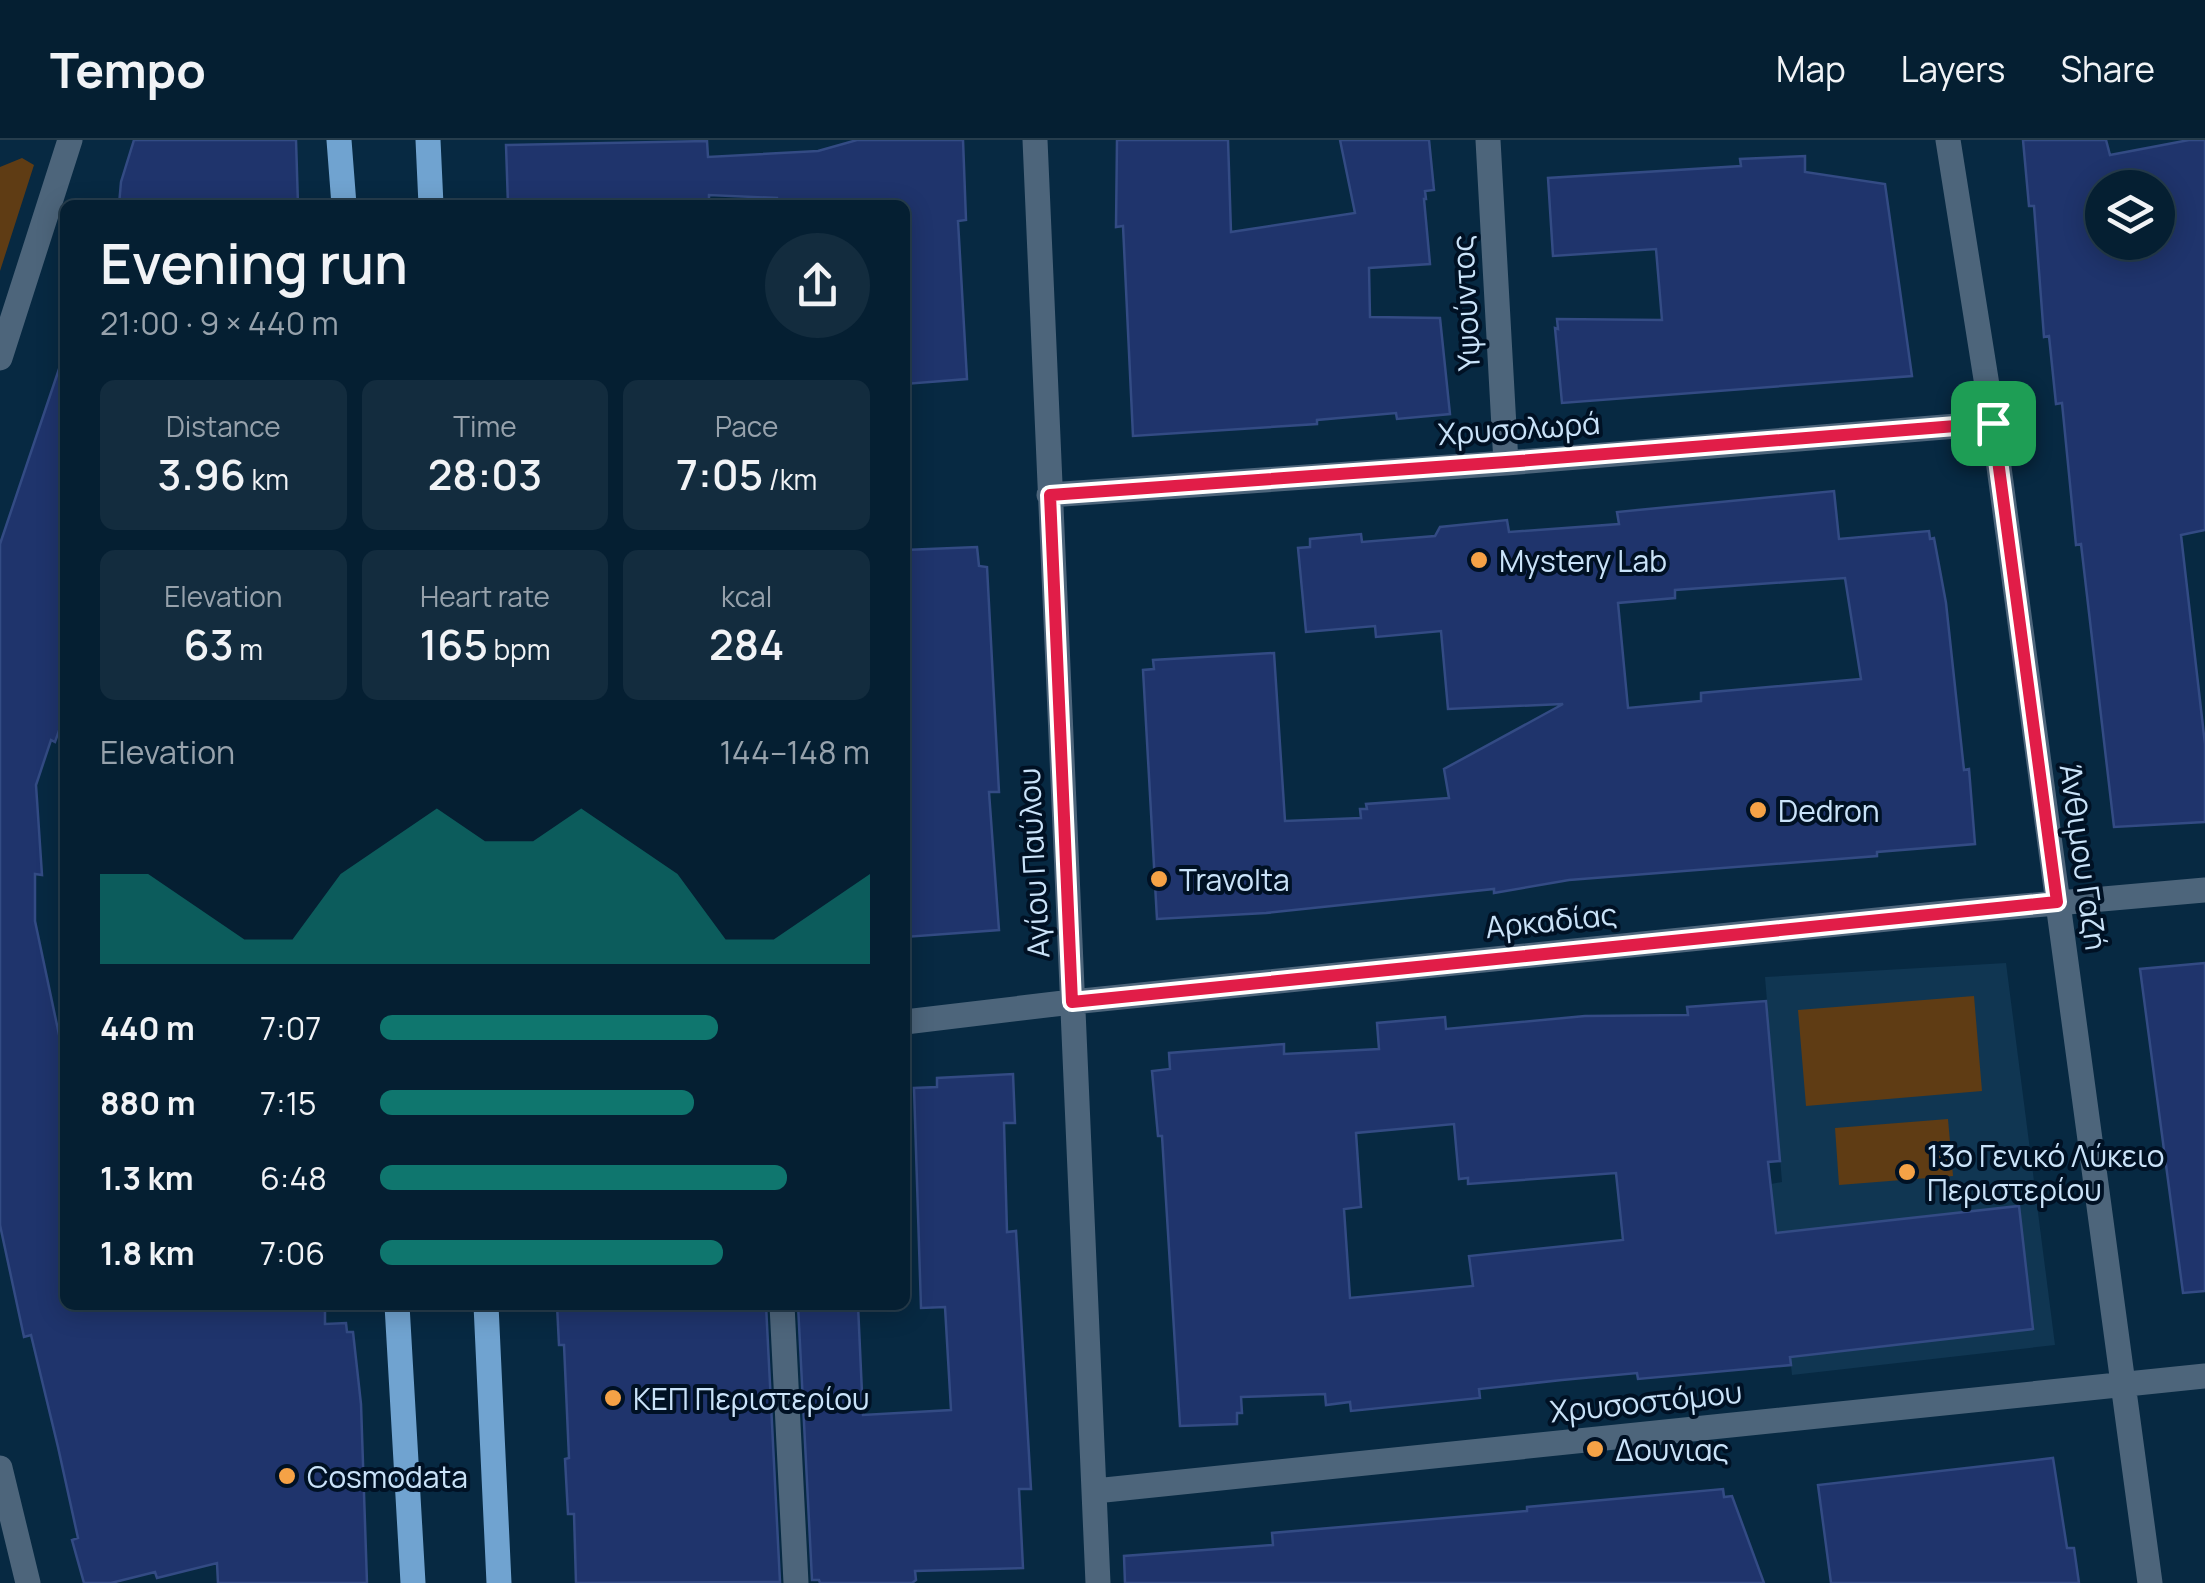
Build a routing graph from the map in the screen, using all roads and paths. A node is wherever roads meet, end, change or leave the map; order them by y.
1 (70, 140) edge
2 (339, 140) edge
3 (428, 140) edge
4 (1034, 140) edge
5 (1488, 140) edge
6 (1948, 140) edge
7 (344, 200) edge
8 (431, 200) edge
9 (0, 358) edge
10 (1993, 423) junction
11 (1506, 462) junction
12 (1050, 495) junction
13 (2205, 890) edge
14 (2057, 902) junction
15 (1072, 1002) junction
16 (910, 1021) edge
17 (397, 1310) edge
18 (486, 1310) edge
19 (782, 1310) edge
20 (2205, 1376) edge
21 (2122, 1385) junction
22 (0, 1468) edge
23 (1094, 1491) junction
24 (9, 1545) edge
25 (28, 1583) edge
26 (413, 1583) edge
27 (499, 1583) edge
28 (796, 1583) edge
29 (1098, 1583) edge
30 (2150, 1583) edge

1 - 9 street
2 - 7 main road
3 - 8 main road
4 - 12 street, Αγίου Παύλου
5 - 11 street, Υψούντος
6 - 10 street, Άνθιμου Γαζή
10 - 11 street, Χρυσολωρά
10 - 14 street, Άνθιμου Γαζή
11 - 12 street, Χρυσολωρά
12 - 15 street, Αγίου Παύλου
13 - 14 street, Αρκαδίας
14 - 15 street, Αρκαδίας
14 - 21 street, Άνθιμου Γαζή
15 - 16 street, Αρκαδίας
15 - 23 street, Αγίου Παύλου
17 - 26 main road
18 - 27 main road
19 - 28 street
20 - 21 street, Χρυσοστόμου
21 - 23 street, Χρυσοστόμου
21 - 30 street, Άνθιμου Γαζή
22 - 24 street
23 - 29 street, Αγίου Παύλου
24 - 25 street

